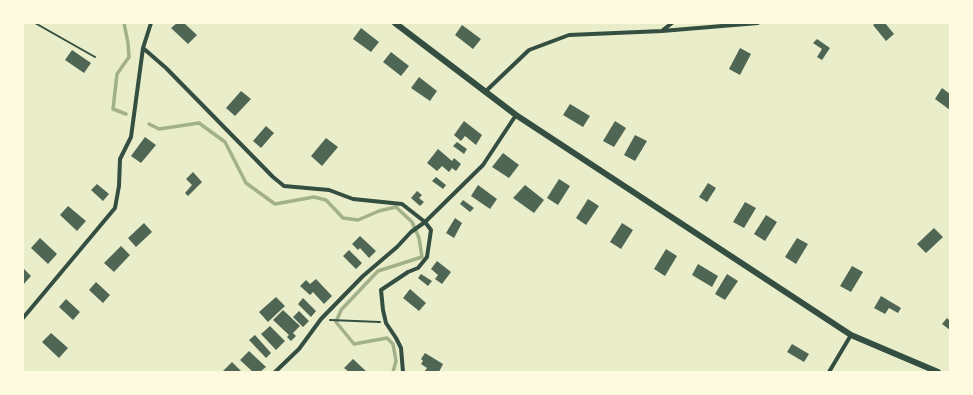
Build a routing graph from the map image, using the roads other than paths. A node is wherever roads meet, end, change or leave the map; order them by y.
1 (151, 23) edge
2 (395, 23) edge
3 (672, 23) edge
4 (758, 23) edge
5 (662, 31) junction
6 (143, 48) junction
7 (486, 91) junction
8 (516, 115) junction
9 (425, 222) junction
10 (23, 318) edge
11 (851, 335) junction
12 (275, 372) edge
13 (403, 372) edge
14 (829, 372) edge
15 (938, 372) edge

1 - 6 street
2 - 7 street
3 - 5 street
4 - 5 street
5 - 7 street
6 - 9 street
6 - 10 street
7 - 8 street
8 - 9 street
8 - 11 street
9 - 12 street
9 - 13 street
11 - 14 street
11 - 15 street

